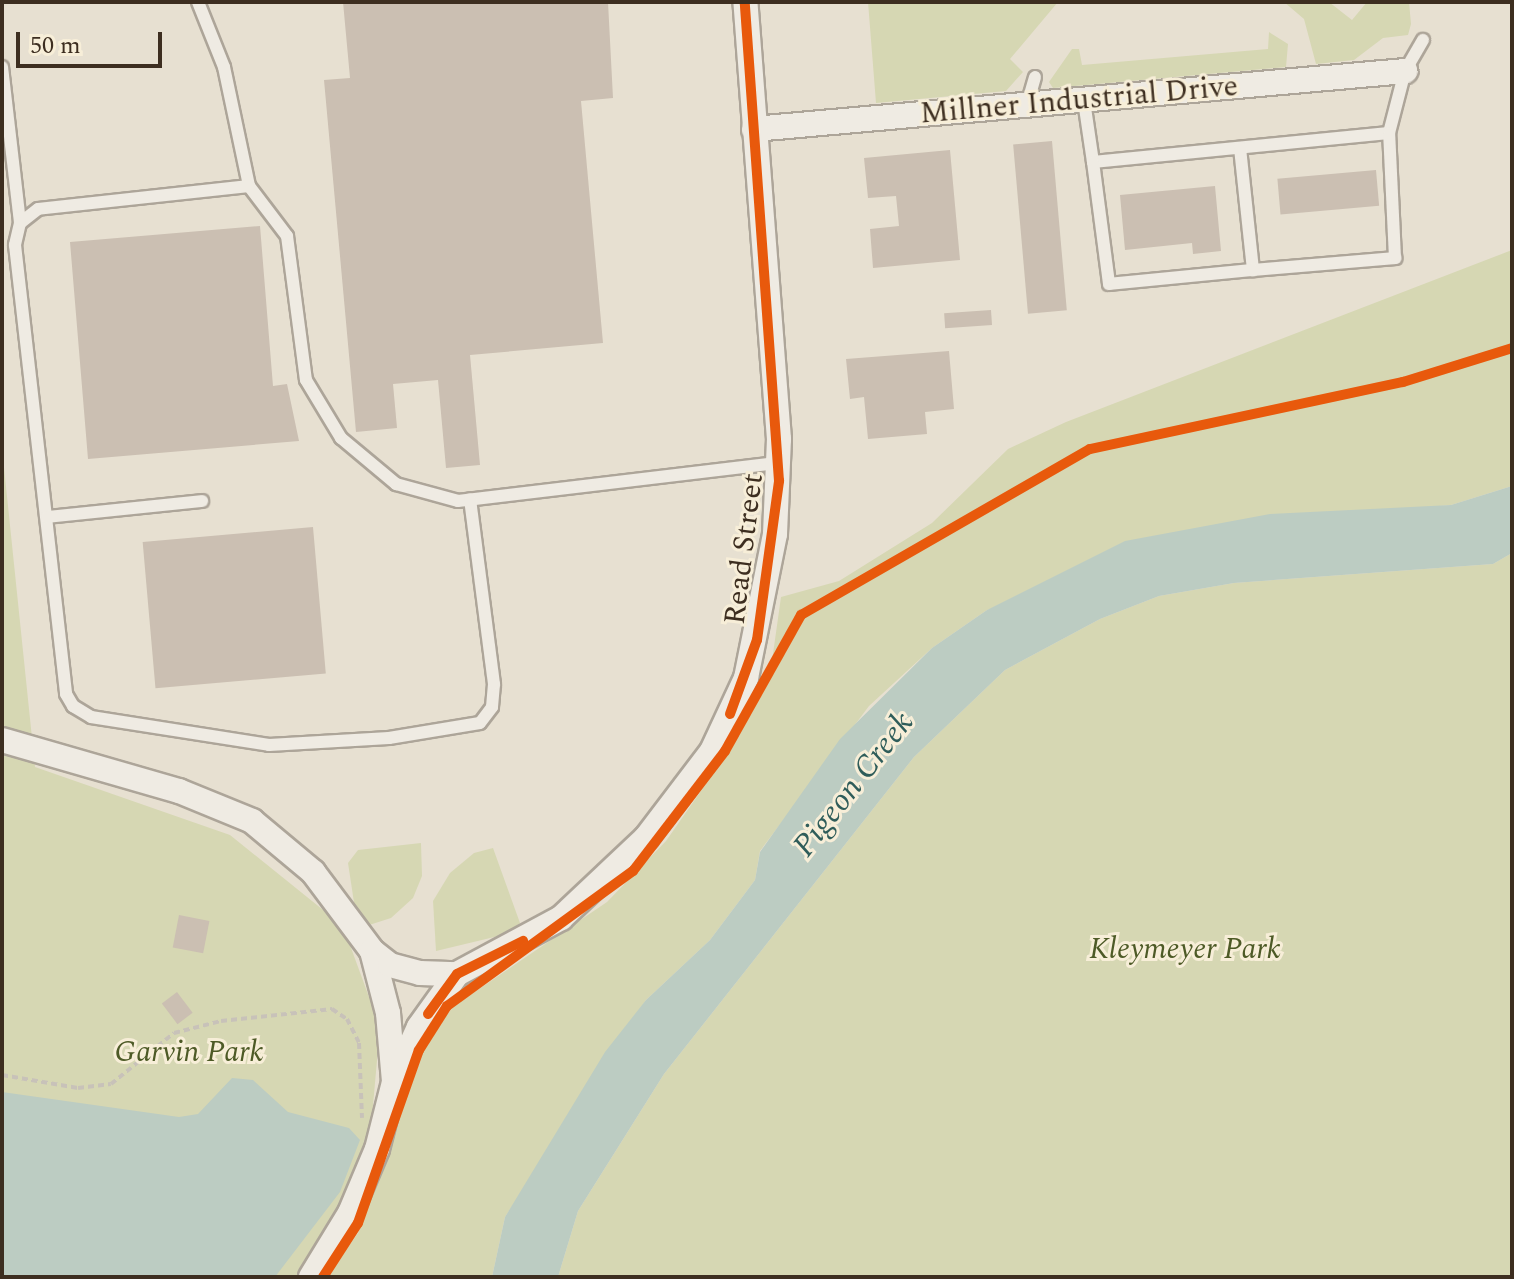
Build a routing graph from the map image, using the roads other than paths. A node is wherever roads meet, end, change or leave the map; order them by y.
1 (198, 2) edge
2 (745, 2) edge
3 (1423, 40) dead end
4 (2, 67) edge
5 (1405, 71) junction
6 (1035, 77) dead end
7 (1084, 101) junction
8 (1027, 105) junction
9 (754, 129) junction
10 (1389, 133) junction
11 (1240, 148) junction
12 (1093, 162) junction
13 (249, 186) junction
14 (20, 223) junction
15 (1253, 270) junction
16 (779, 463) junction
17 (470, 500) junction
18 (202, 501) dead end
19 (47, 517) junction
20 (2, 740) edge
21 (372, 951) junction
22 (457, 974) junction
23 (394, 1082) junction
24 (311, 1277) edge

1 - 13 lane
2 - 9 street, Read Street
3 - 5 lane
4 - 14 lane
5 - 7 street, Millner Industrial Drive
5 - 10 lane
6 - 8 lane
7 - 8 street, Millner Industrial Drive
7 - 12 lane
8 - 9 street, Millner Industrial Drive
9 - 16 street, Read Street
10 - 11 lane
10 - 15 lane
11 - 12 lane
11 - 15 lane
12 - 15 lane
13 - 14 lane
13 - 17 lane
14 - 19 lane
16 - 17 lane
16 - 22 street, Read Street
17 - 19 lane
18 - 19 lane
20 - 21 street
21 - 22 street
21 - 23 street
22 - 23 street, Read Street
23 - 24 street

